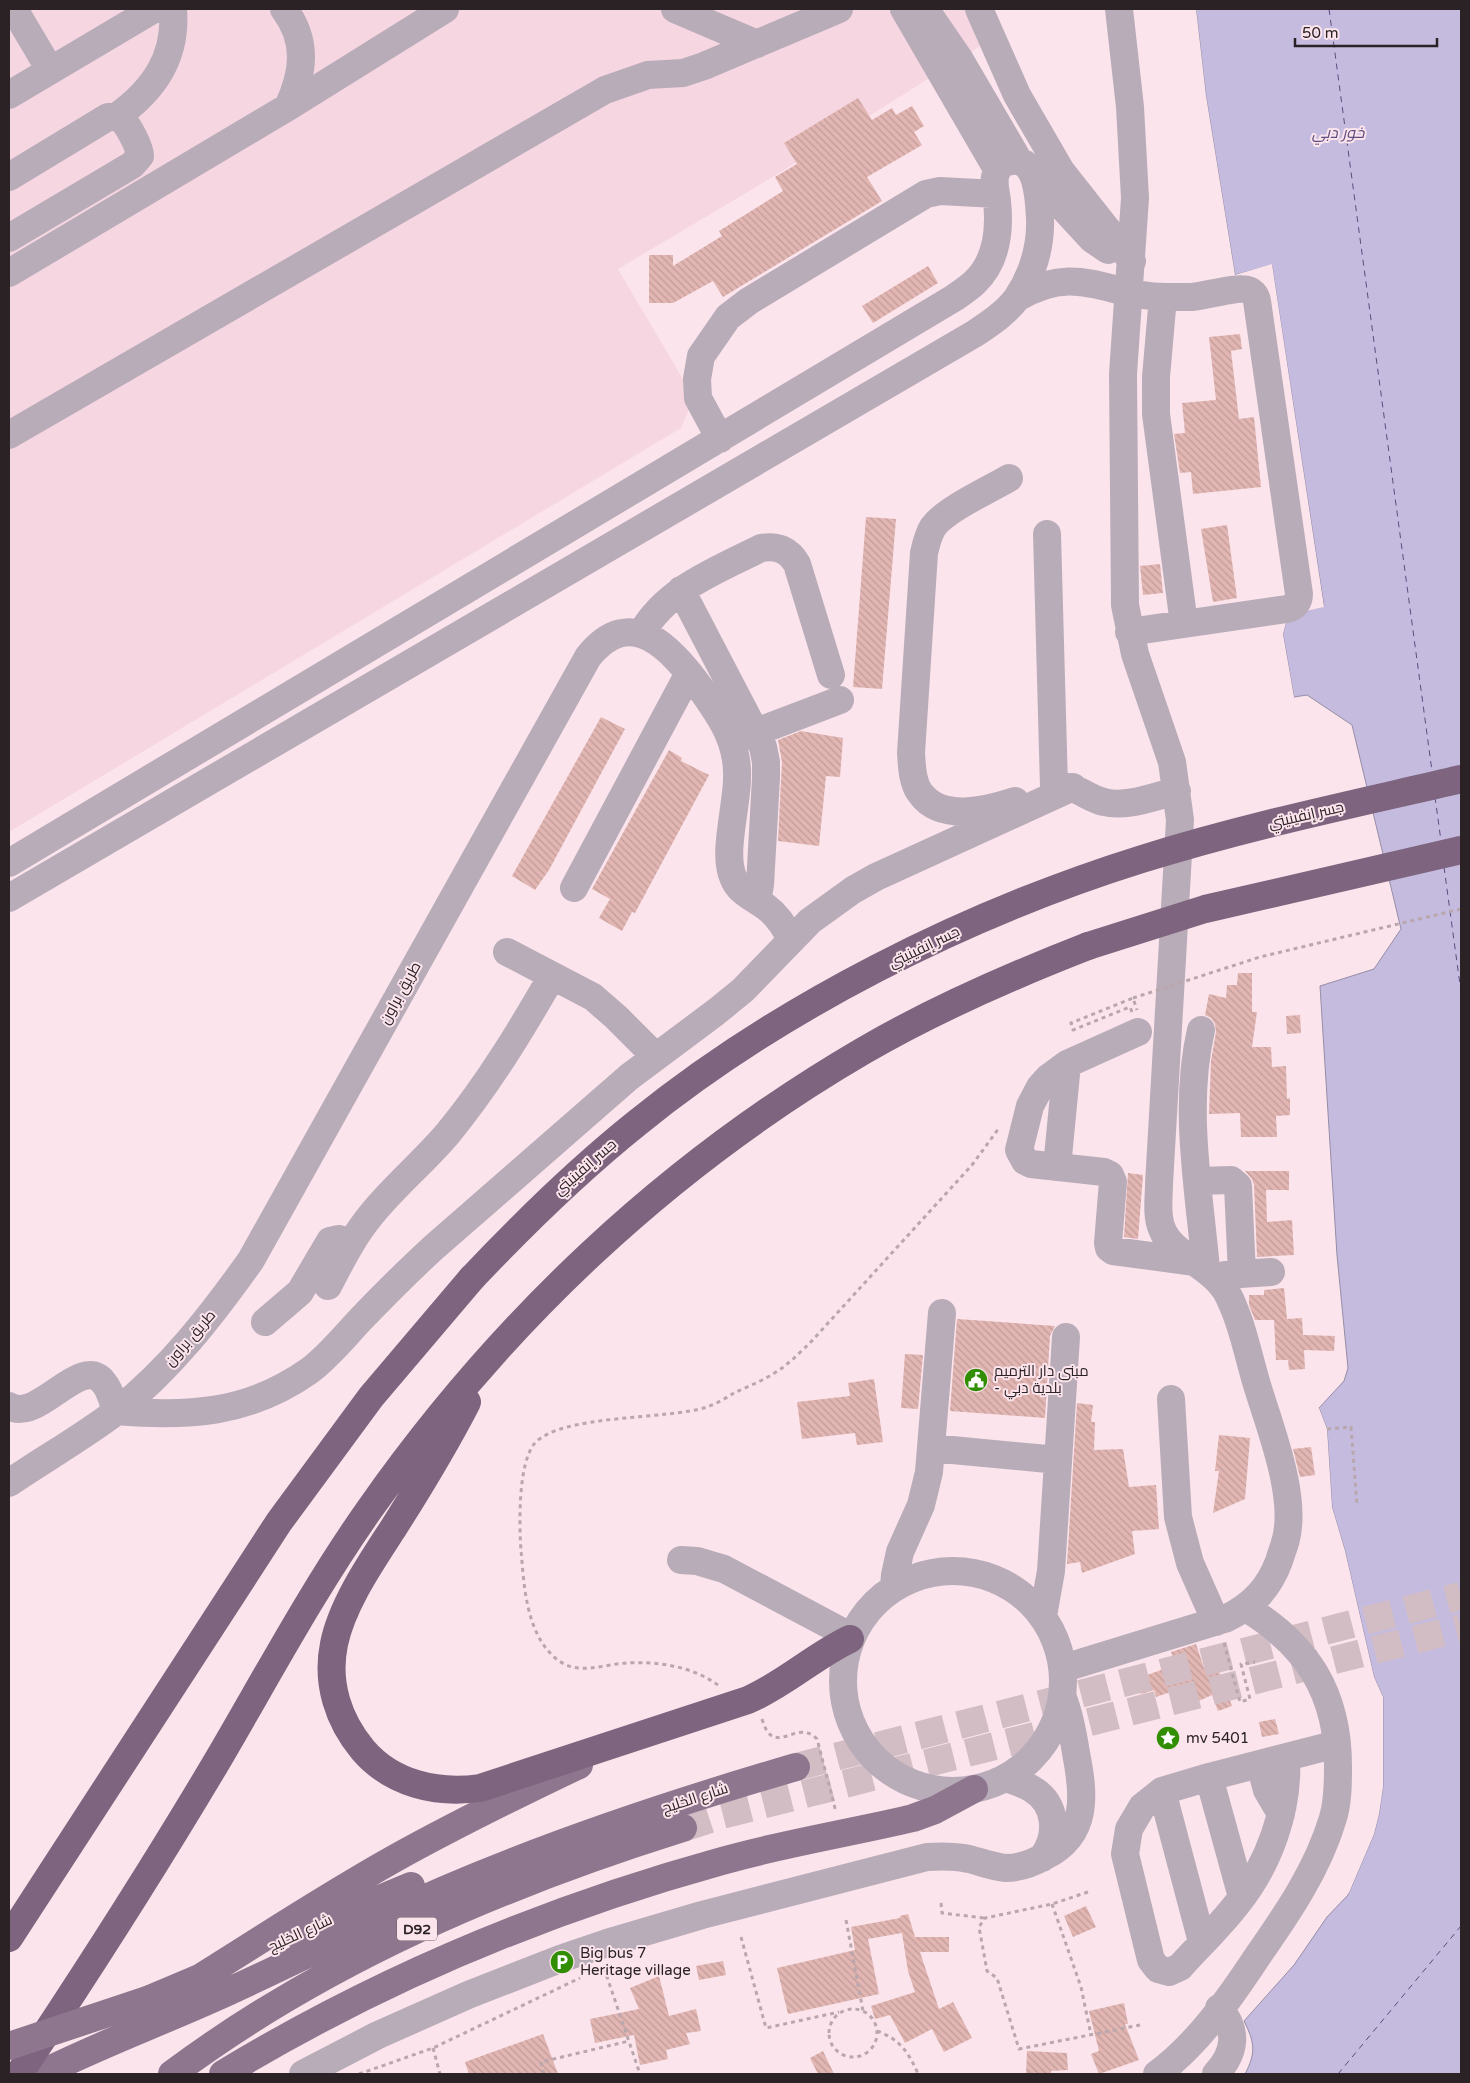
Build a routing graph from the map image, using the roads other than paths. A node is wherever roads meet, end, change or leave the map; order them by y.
1 (14, 9) edge
2 (154, 9) edge
3 (172, 9) edge
4 (284, 9) edge
5 (446, 9) edge
6 (675, 9) edge
7 (839, 9) edge
8 (904, 9) edge
9 (925, 9) edge
10 (979, 9) edge
11 (1119, 9) edge
12 (757, 44) junction
13 (50, 70) junction
14 (9, 95) edge
15 (288, 106) junction
16 (116, 117) junction
17 (1011, 175) junction
18 (9, 177) edge
19 (9, 238) edge
20 (1128, 257) junction
21 (9, 273) edge
22 (1130, 292) junction
23 (1163, 297) junction
24 (1017, 298) junction
25 (9, 435) edge
26 (711, 444) junction
27 (1009, 478) dead end
28 (721, 481) junction
29 (1124, 501) junction
30 (1169, 519) junction
31 (1047, 534) dead end
32 (681, 590) junction
33 (1184, 624) junction
34 (1129, 632) junction
35 (641, 634) junction
36 (689, 673) junction
37 (756, 732) junction
38 (1461, 779) edge
39 (1064, 787) junction
40 (1178, 791) junction
41 (1461, 850) edge
42 (9, 863) edge
43 (574, 888) dead end
44 (9, 898) edge
45 (757, 901) junction
46 (791, 940) junction
47 (507, 952) dead end
48 (552, 976) junction
49 (1134, 1020) road end
50 (1201, 1030) dead end
51 (655, 1056) junction
52 (1067, 1064) junction
53 (1056, 1167) junction
54 (1198, 1181) junction
55 (350, 1244) junction
56 (1206, 1269) junction
57 (1271, 1272) dead end
58 (1242, 1274) junction
59 (328, 1286) dead end
60 (942, 1313) dead end
61 (266, 1322) dead end
62 (1066, 1336) dead end
63 (489, 1358) junction
64 (1171, 1399) dead end
65 (9, 1406) edge
66 (116, 1411) junction
67 (931, 1448) junction
68 (1058, 1460) junction
69 (9, 1483) edge
70 (682, 1560) dead end
71 (894, 1587) junction
72 (1246, 1608) junction
73 (1043, 1616) junction
74 (1223, 1631) junction
75 (851, 1638) junction
76 (1064, 1668) junction
77 (1063, 1698) junction
78 (626, 1738) junction
79 (1337, 1744) junction
80 (1286, 1758) junction
81 (1260, 1764) junction
82 (796, 1767) tunnel mouth
83 (1209, 1776) junction
84 (1006, 1778) junction
85 (974, 1789) junction
86 (1162, 1791) junction
87 (1281, 1814) junction
88 (683, 1828) tunnel mouth
89 (595, 1831) junction
90 (1042, 1858) junction
91 (1242, 1897) junction
92 (9, 1938) edge
93 (1202, 1942) junction
94 (198, 1980) junction
95 (1219, 2008) junction
96 (9, 2046) edge
97 (19, 2074) edge
98 (41, 2074) edge
99 (172, 2074) edge
100 (223, 2074) edge
101 (303, 2074) edge
102 (1157, 2074) edge
103 (1216, 2074) edge

1 - 13 street
2 - 13 street
3 - 16 street
4 - 15 street
5 - 15 street
6 - 12 street
7 - 12 street
8 - 17 street
9 - 17 street
10 - 20 street
11 - 20 street
12 - 25 street
13 - 14 street
15 - 21 street
16 - 18 street
16 - 19 street
17 - 20 street
17 - 24 street
17 - 26 street
17 - 26 street
20 - 22 street
22 - 23 street
22 - 24 street
22 - 29 street
23 - 30 street
23 - 33 street
24 - 28 street
26 - 28 street
26 - 42 street
27 - 39 street
28 - 44 street
29 - 30 street
29 - 34 street
30 - 33 street
31 - 39 street
32 - 35 street
32 - 37 street
32 - 37 street
33 - 34 street
34 - 40 street
35 - 36 street, طريق براون
35 - 66 street, طريق براون
36 - 43 street
36 - 45 street, طريق براون
37 - 45 street
38 - 92 highway, جسر إنفينيتي, bridge
39 - 40 street
39 - 46 street
40 - 56 street
41 - 63 highway, bridge
45 - 46 street, طريق براون
46 - 51 street
47 - 48 street
48 - 51 street
48 - 55 street
49 - 52 street
50 - 54 street
51 - 66 street
52 - 53 street
52 - 53 street
53 - 56 street
54 - 56 street
54 - 58 street
55 - 59 street
55 - 61 street
56 - 58 street
56 - 72 street
57 - 58 street
60 - 67 street
62 - 68 street
63 - 78 highway
63 - 97 highway
64 - 74 street
65 - 66 street
66 - 69 street, طريق براون
67 - 68 street
67 - 71 street
68 - 73 street
70 - 75 street
71 - 73 street
71 - 75 street
72 - 74 street
72 - 79 street
73 - 76 street
74 - 76 street
75 - 78 highway
75 - 85 street
76 - 77 street
77 - 84 street
77 - 90 street
78 - 94 main road
79 - 80 street
79 - 95 street
80 - 81 street
80 - 87 street
81 - 83 street
81 - 87 street
82 - 89 main road, شارع الخليج
83 - 86 street
83 - 91 street
84 - 85 street
84 - 90 street
85 - 100 main road
86 - 93 street
86 - 93 street
87 - 91 street
88 - 99 main road, شارع الخليج / D92
89 - 94 main road, شارع الخليج
89 - 98 main road, شارع الخليج
90 - 101 street
91 - 93 street
94 - 96 main road, شارع الخليج, bridge
95 - 102 street
95 - 103 street

